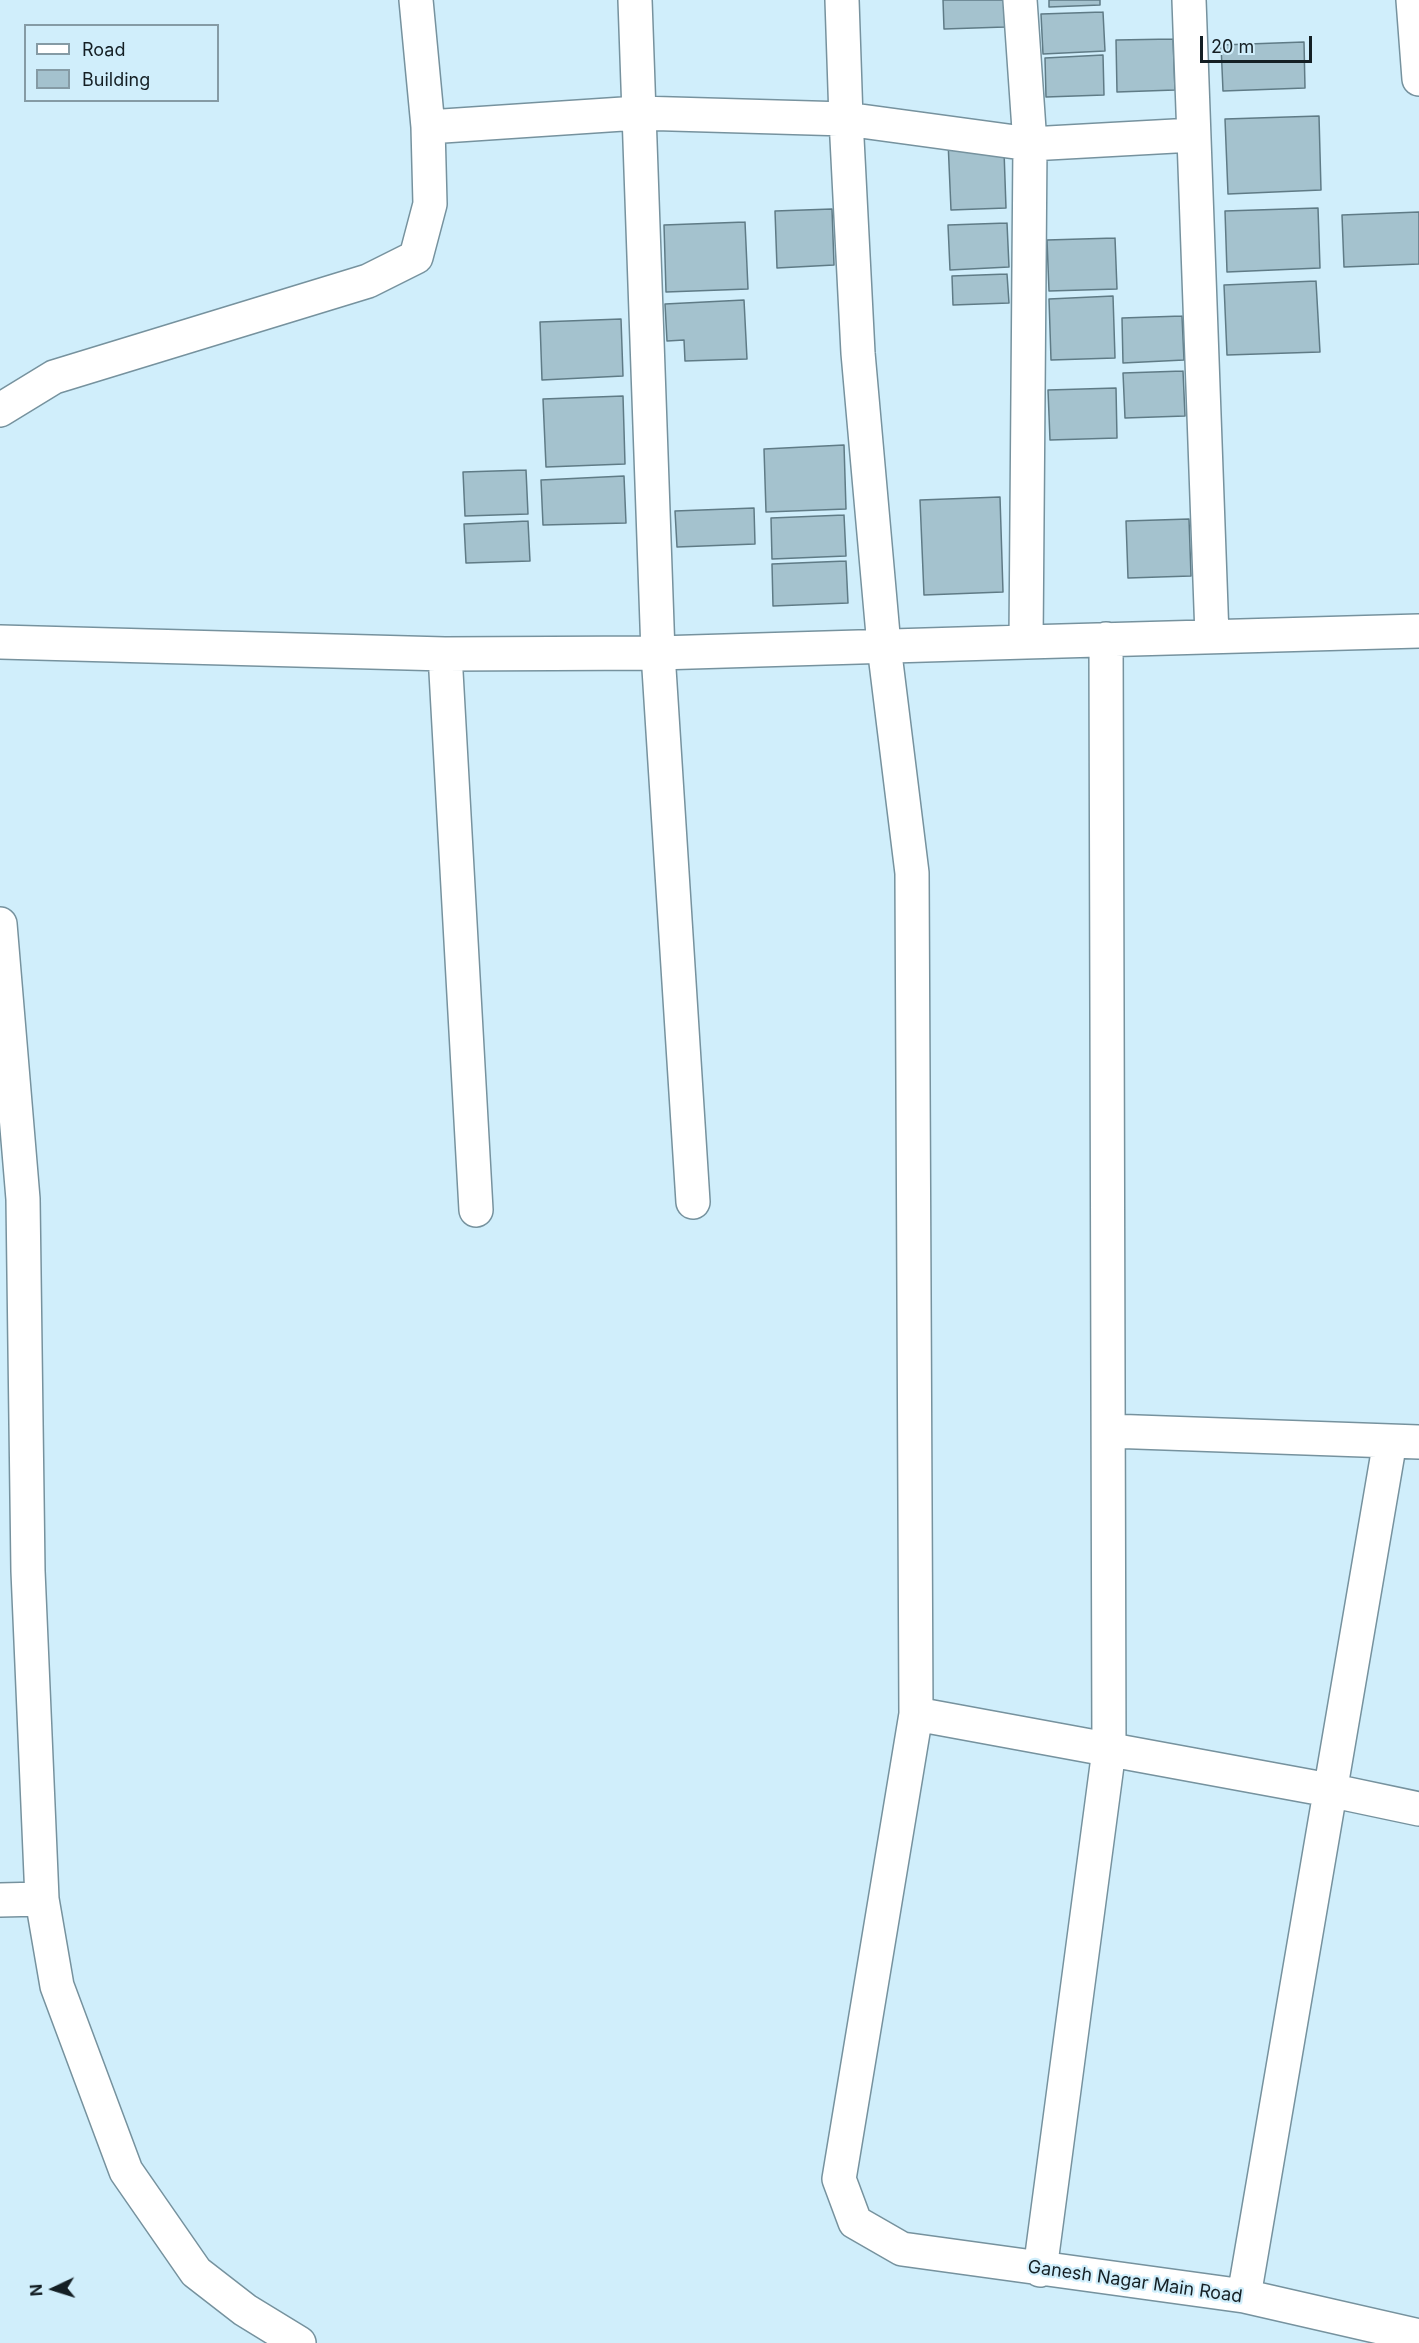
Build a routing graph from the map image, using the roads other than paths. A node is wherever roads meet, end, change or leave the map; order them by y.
1 (416, 0) edge
2 (635, 0) edge
3 (842, 0) edge
4 (1020, 0) edge
5 (1189, 0) edge
6 (1413, 0) edge
7 (1419, 79) edge
8 (638, 113) junction
9 (846, 119) junction
10 (428, 127) junction
11 (1194, 135) junction
12 (1030, 144) junction
13 (0, 410) edge
14 (1419, 631) edge
15 (1212, 636) junction
16 (1106, 639) junction
17 (0, 642) edge
18 (1026, 642) junction
19 (884, 646) junction
20 (658, 653) junction
21 (445, 654) junction
22 (0, 924) edge
23 (693, 1202) dead end
24 (476, 1210) dead end
25 (14, 1387) edge
26 (1109, 1431) junction
27 (1405, 1441) edge
28 (916, 1714) junction
29 (1109, 1750) junction
30 (1329, 1790) junction
31 (1419, 1809) edge
32 (42, 1899) junction
33 (0, 1900) edge
34 (1040, 2270) junction
35 (1244, 2296) junction
36 (1419, 2336) edge
37 (299, 2343) edge

1 - 10 street
2 - 8 street
3 - 9 street
4 - 12 street
5 - 11 street
6 - 7 street
8 - 9 street
8 - 10 street
8 - 20 street
9 - 12 street
9 - 19 street
10 - 13 street
11 - 12 street
11 - 15 street
12 - 18 street
14 - 15 street
15 - 16 street
16 - 18 street
16 - 26 street
17 - 21 street
18 - 19 street
19 - 20 street
19 - 28 street
20 - 21 street
20 - 23 street
21 - 24 street
22 - 25 street
25 - 32 street
26 - 27 street
26 - 29 street
27 - 30 street
28 - 29 street
28 - 34 street, Ganesh Nagar Main Road
29 - 30 street
29 - 34 street
30 - 31 street
30 - 35 street
32 - 33 street
32 - 37 street
34 - 35 street, Ganesh Nagar Main Road
35 - 36 street, Ganesh Nagar Main Road

